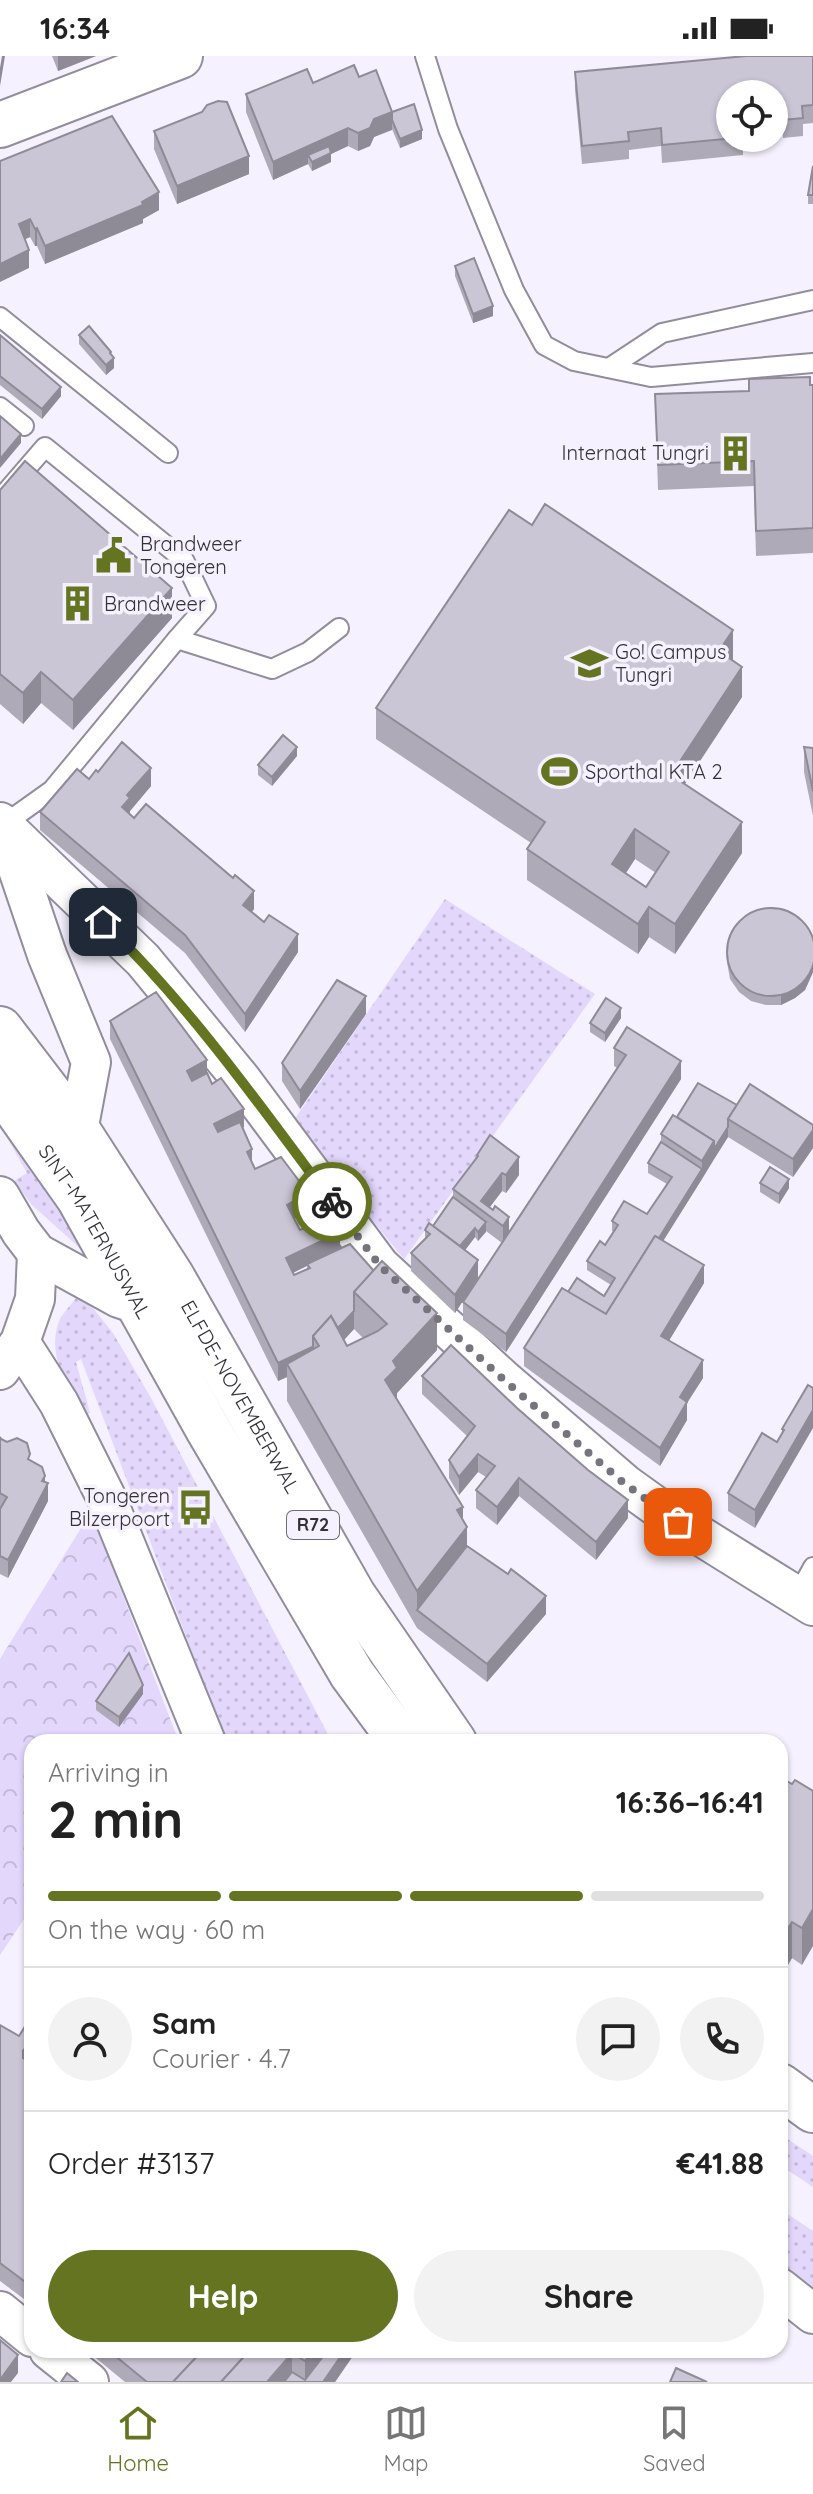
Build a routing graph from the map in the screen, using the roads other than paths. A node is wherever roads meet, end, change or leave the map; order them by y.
1 (180, 56) edge
2 (425, 56) edge
3 (0, 125) edge
4 (813, 300) edge
5 (0, 317) edge
6 (813, 363) edge
7 (609, 368) junction
8 (0, 407) edge
9 (24, 426) dead end
10 (168, 453) dead end
11 (0, 499) edge
12 (339, 628) dead end
13 (177, 639) junction
14 (1, 825) edge
15 (0, 1029) edge
16 (0, 1086) edge
17 (78, 1131) junction
18 (0, 1196) edge
19 (37, 1253) junction
20 (140, 1305) junction
21 (10, 1356) edge
22 (808, 1590) edge
23 (203, 1734) edge
24 (396, 1734) edge
25 (449, 1734) edge
26 (788, 2092) edge
27 (813, 2110) edge
28 (788, 2294) edge
29 (0, 2311) edge
30 (813, 2314) edge
31 (24, 2330) edge
32 (59, 2358) edge
33 (89, 2382) edge

1 - 3 main road
2 - 7 lane
4 - 7 lane
5 - 10 lane
6 - 7 lane
8 - 9 lane
11 - 13 lane
12 - 13 lane
13 - 14 lane
14 - 17 street, SINT-MATERNUSWAL
14 - 22 street
15 - 17 main road, SINT-MATERNUSWAL / R72
16 - 20 main road, SINT-MATERNUSWAL / R72
17 - 25 main road, ELFDE-NOVEMBERWAL / R72
18 - 19 street, SINT-MATERNUSWAL
19 - 20 street, SINT-MATERNUSWAL
19 - 21 street
20 - 24 main road, ELFDE-NOVEMBERWAL / R72
21 - 23 street
26 - 27 main road
28 - 30 street
29 - 31 street
32 - 33 street

